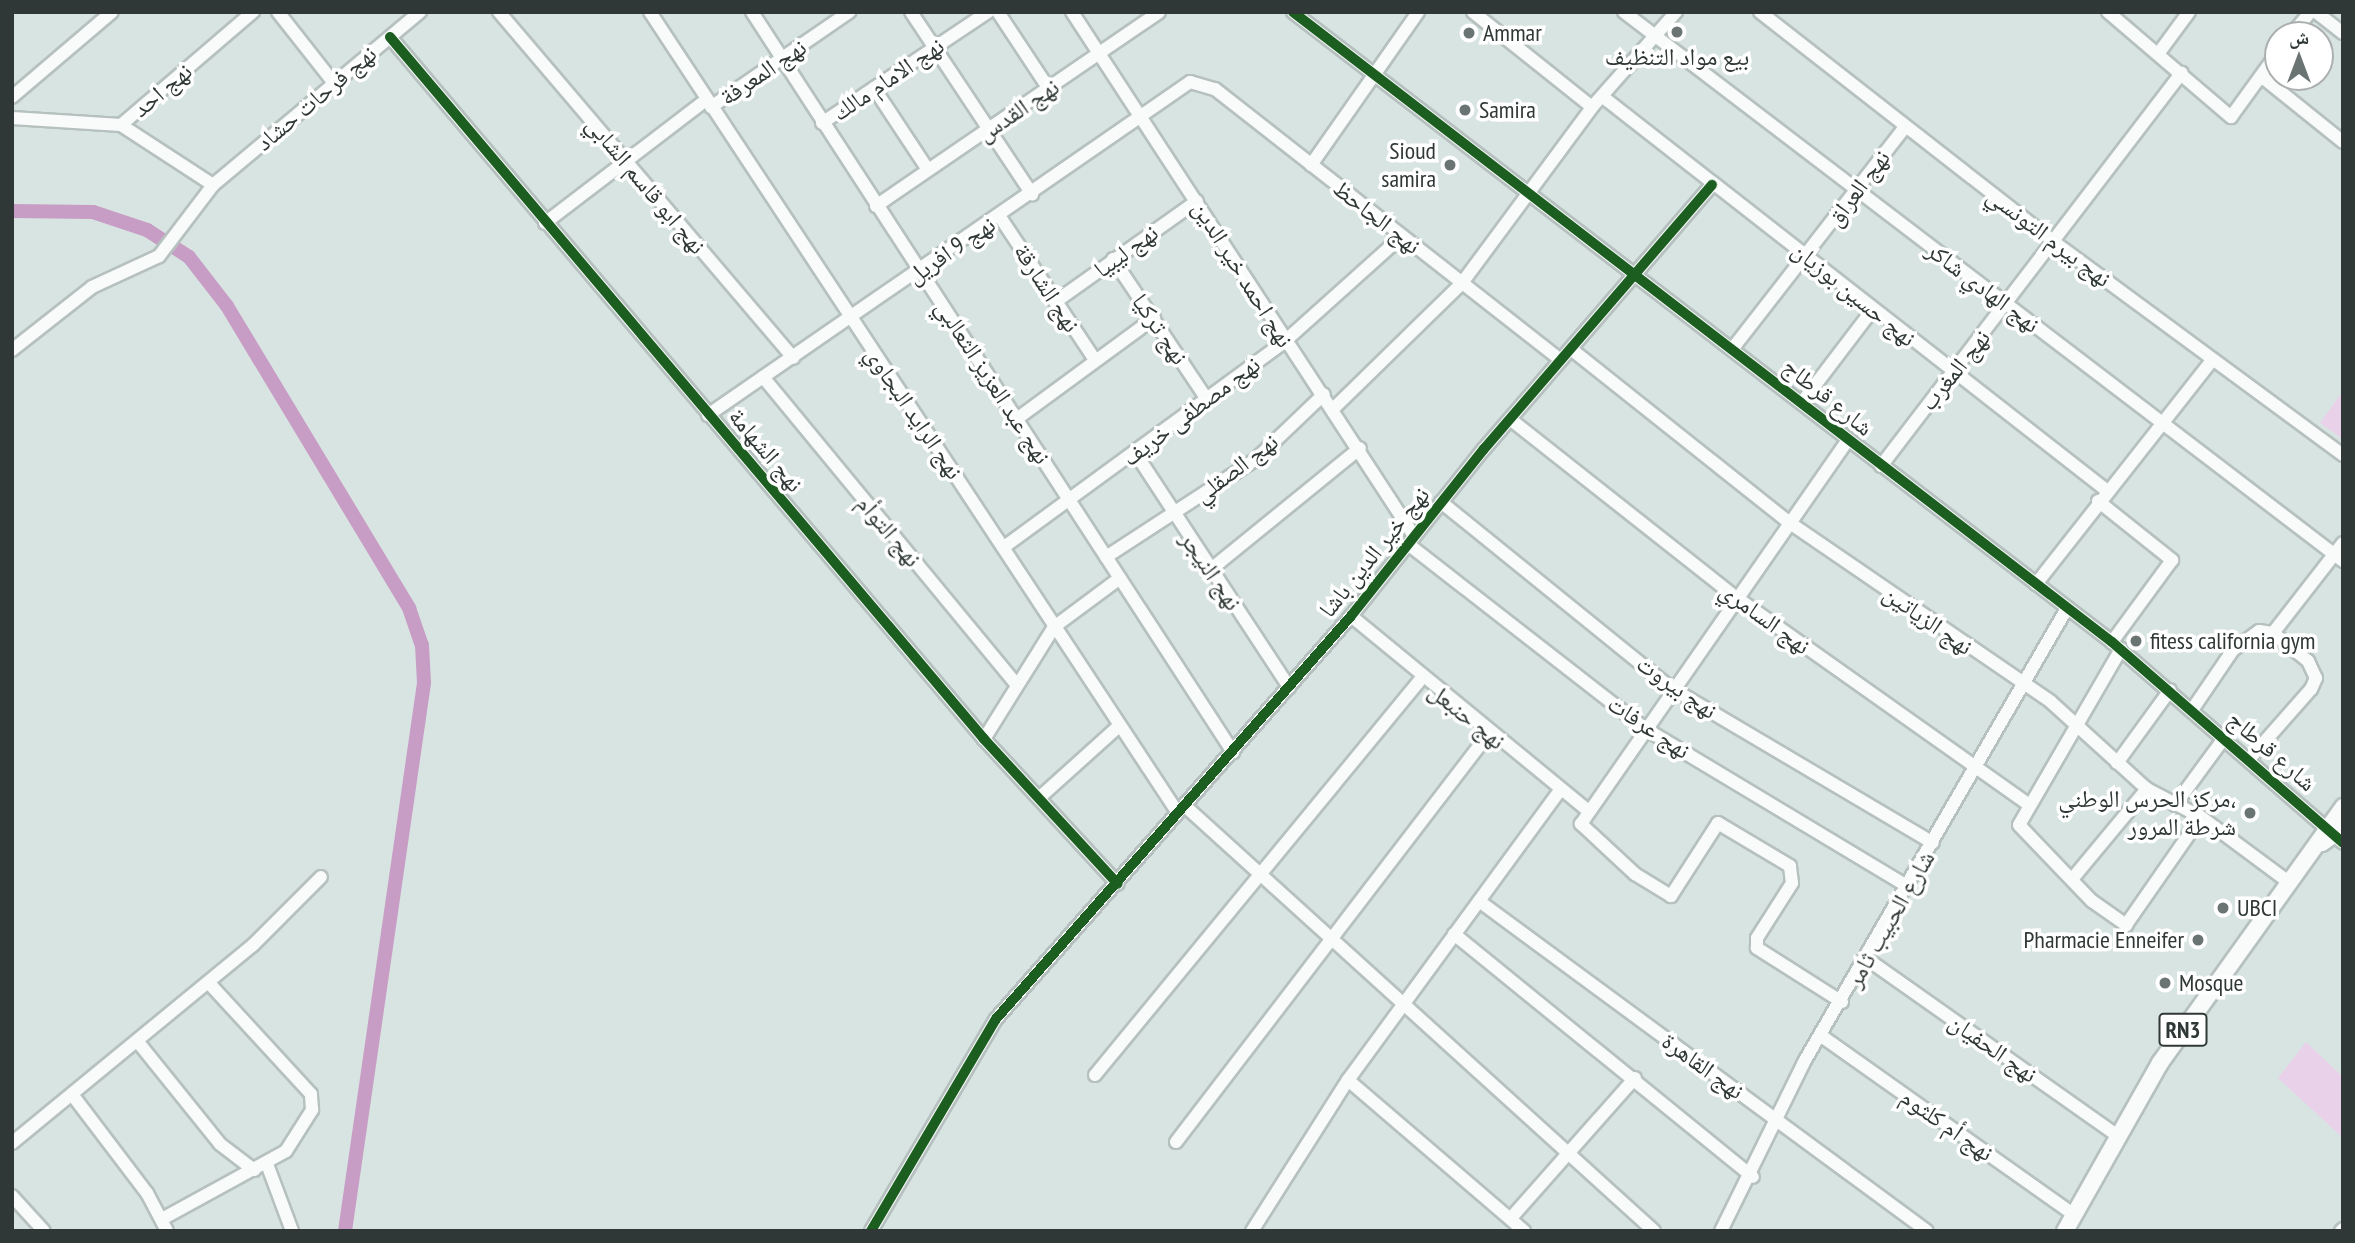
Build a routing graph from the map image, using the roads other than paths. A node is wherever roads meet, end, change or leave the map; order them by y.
1 (112, 12) edge
2 (253, 12) edge
3 (278, 12) edge
4 (420, 12) edge
5 (499, 12) edge
6 (650, 12) edge
7 (752, 12) edge
8 (849, 12) edge
9 (911, 12) edge
10 (988, 12) edge
11 (998, 12) edge
12 (1072, 12) edge
13 (1159, 12) edge
14 (1293, 12) edge
15 (1418, 12) edge
16 (1473, 12) edge
17 (1624, 12) edge
18 (1676, 12) edge
19 (1760, 12) edge
20 (2108, 12) edge
21 (2189, 12) edge
22 (2316, 12) edge
23 (2343, 33) edge
24 (1655, 35) junction
25 (390, 37) junction
26 (933, 48) junction
27 (2158, 54) junction
28 (1100, 55) junction
29 (782, 61) junction
30 (2182, 73) junction
31 (2264, 73) edge
32 (1374, 74) junction
33 (2262, 76) junction
34 (333, 82) junction
35 (1190, 82) joint
36 (874, 88) junction
37 (1049, 89) junction
38 (12, 97) edge
39 (1602, 97) junction
40 (708, 104) junction
41 (1592, 107) junction
42 (12, 118) edge
43 (1142, 118) junction
44 (822, 123) junction
45 (121, 125) junction
46 (1905, 127) junction
47 (988, 131) junction
48 (2343, 142) edge
49 (627, 162) junction
50 (1311, 165) junction
51 (928, 170) junction
52 (1712, 185) junction
53 (213, 186) junction
54 (1530, 191) junction
55 (1857, 191) junction
56 (1032, 194) junction
57 (1197, 201) junction
58 (876, 206) junction
59 (1000, 217) junction
60 (545, 223) junction
61 (1401, 237) junction
62 (2054, 242) junction
63 (1807, 255) junction
64 (1113, 259) junction
65 (921, 271) junction
66 (1635, 278) junction
67 (1462, 283) junction
68 (1055, 302) junction
69 (2008, 307) junction
70 (1873, 309) junction
71 (850, 318) junction
72 (1154, 318) junction
73 (1284, 342) junction
74 (1733, 348) junction
75 (1571, 349) junction
76 (12, 350) edge
77 (793, 358) junction
78 (1094, 360) junction
79 (1560, 360) junction
80 (2212, 360) junction
81 (1952, 371) junction
82 (763, 377) junction
83 (1324, 394) junction
84 (1206, 398) junction
85 (1803, 401) junction
86 (1334, 408) junction
87 (708, 415) junction
88 (1018, 418) junction
89 (1510, 419) junction
90 (2163, 425) junction
91 (1848, 440) junction
92 (1360, 448) junction
93 (1136, 454) junction
94 (2343, 455) edge
95 (1881, 466) junction
96 (2102, 496) junction
97 (1070, 501) junction
98 (1441, 502) junction
99 (1174, 514) junction
100 (1790, 523) junction
101 (1411, 540) junction
102 (2343, 543) edge
103 (1004, 547) junction
104 (1106, 557) junction
105 (2338, 557) edge
106 (1210, 570) junction
107 (1120, 578) junction
108 (2036, 584) junction
109 (1737, 598) junction
110 (2066, 610) junction
111 (1351, 616) junction
112 (1054, 627) junction
113 (2273, 633) junction
114 (2117, 646) junction
115 (1421, 679) junction
116 (1016, 684) junction
117 (1289, 687) junction
118 (2023, 687) junction
119 (1671, 688) junction
120 (2170, 690) junction
121 (2193, 709) junction
122 (1119, 726) junction
123 (2079, 726) junction
124 (1644, 728) junction
125 (1489, 733) junction
126 (2225, 737) junction
127 (984, 739) junction
128 (1233, 752) junction
129 (2251, 757) junction
130 (2117, 763) junction
131 (1976, 772) junction
132 (2147, 789) junction
133 (1559, 792) junction
134 (1039, 798) junction
135 (2029, 804) junction
136 (2175, 805) junction
137 (2343, 807) edge
138 (1181, 810) junction
139 (1585, 816) junction
140 (2201, 817) junction
141 (2334, 835) edge
142 (1933, 844) junction
143 (321, 877) dead end
144 (2073, 878) junction
145 (1259, 879) junction
146 (2290, 883) junction
147 (1118, 884) junction
148 (1907, 886) junction
149 (1479, 901) junction
150 (1454, 934) junction
151 (1329, 940) junction
152 (1867, 958) junction
153 (209, 983) junction
154 (1405, 1001) junction
155 (1842, 1002) junction
156 (1820, 1035) junction
157 (138, 1042) junction
158 (1095, 1075) dead end
159 (1635, 1078) junction
160 (1348, 1080) junction
161 (74, 1097) junction
162 (1778, 1122) junction
163 (2119, 1137) junction
164 (1176, 1142) dead end
165 (12, 1143) edge
166 (1569, 1154) junction
167 (267, 1164) junction
168 (254, 1170) junction
169 (1753, 1177) junction
170 (12, 1196) edge
171 (2074, 1215) junction
172 (1511, 1218) junction
173 (164, 1225) edge
174 (44, 1231) edge
175 (292, 1231) edge
176 (871, 1231) edge
177 (1252, 1231) edge
178 (1524, 1231) edge
179 (1654, 1231) edge
180 (1721, 1231) edge
181 (1927, 1231) edge
182 (2065, 1231) edge

1 - 38 street
2 - 45 street, نهج احد
3 - 34 street
4 - 25 street, نهج فرحات حشاد
5 - 49 street, نهج ابو قاسم الشابي
6 - 40 street, نهج الرايد البجاوي
7 - 29 street, نهج عبد العزيز الثعالبي
8 - 29 street, نهج المعرفة
9 - 26 street
10 - 26 street, نهج الامام مالك
11 - 37 street
12 - 28 street, نهج احمد خير الدين
13 - 28 street, نهج القدس
14 - 32 street, شارع قرطاج
15 - 32 street
16 - 41 street
17 - 24 street, نهج الهادي شاكر
18 - 24 street
19 - 46 street, نهج بيرم التونسي
20 - 27 street
21 - 27 street
22 - 23 street
24 - 39 street
24 - 55 street, نهج الهادي شاكر
25 - 34 street, نهج فرحات حشاد
25 - 60 street, نهج الشهامة
26 - 36 street, نهج الامام مالك
26 - 47 street
27 - 30 street
28 - 37 street, نهج القدس
28 - 43 street, نهج احمد خير الدين
29 - 40 street, نهج المعرفة
29 - 44 street, نهج عبد العزيز الثعالبي
30 - 33 street
30 - 62 street, نهج المغرب
31 - 33 street
32 - 50 street
32 - 54 street, شارع قرطاج
33 - 48 street
34 - 53 street, نهج فرحات حشاد
35 - 43 street, نهج 9 افريل
35 - 50 street, نهج الجاحظ
36 - 44 street, نهج الامام مالك
36 - 51 street
37 - 47 street, نهج القدس
39 - 41 street
39 - 52 street, نهج حسين بوزيان
40 - 49 street, نهج المعرفة
40 - 71 street, نهج الرايد البجاوي
41 - 54 street
42 - 45 street, نهج احد
43 - 56 street, نهج 9 افريل
43 - 57 street, نهج احمد خير الدين
44 - 58 street, نهج عبد العزيز الثعالبي
45 - 53 street
46 - 55 street, نهج العراق
46 - 62 street, نهج بيرم التونسي
47 - 51 street, نهج القدس
47 - 56 street
49 - 60 street, نهج المعرفة
49 - 77 street, نهج ابو قاسم الشابي
50 - 61 street, نهج الجاحظ
51 - 58 street, نهج القدس
52 - 63 street, نهج حسين بوزيان
52 - 66 street, نهج خير الدين باشا
53 - 76 street, نهج فرحات حشاد
54 - 66 street, شارع قرطاج
54 - 67 street
55 - 63 street, نهج العراق
55 - 69 street, نهج الهادي شاكر
56 - 59 street, نهج 9 افريل
57 - 64 street, نهج ليبيا
57 - 73 street, نهج احمد خير الدين
58 - 65 street, نهج عبد العزيز الثعالبي
59 - 65 street, نهج 9 افريل
59 - 68 street, نهج الشارقة
60 - 87 street, نهج الشهامة
61 - 67 street, نهج الجاحظ
61 - 73 street, نهج مصطفى خريف
62 - 69 street, نهج المغرب
62 - 80 street, نهج بيرم التونسي
63 - 70 street, نهج حسين بوزيان
63 - 74 street, نهج العراق
64 - 68 street, نهج ليبيا
64 - 72 street, نهج تركيا
65 - 71 street, نهج 9 افريل
65 - 88 street, نهج عبد العزيز الثعالبي
66 - 74 street, شارع قرطاج
66 - 75 street, نهج خير الدين باشا
67 - 79 street, نهج الجاحظ
67 - 86 street
68 - 78 street, نهج الشارقة
69 - 81 street, نهج المغرب
69 - 90 street, نهج الهادي شاكر
70 - 81 street, نهج حسين بوزيان
70 - 85 street
71 - 77 street, نهج 9 افريل
71 - 103 street, نهج الرايد البجاوي
72 - 78 street
72 - 84 street, نهج تركيا
73 - 83 street, نهج احمد خير الدين
73 - 84 street, نهج مصطفى خريف
74 - 85 street, شارع قرطاج
75 - 79 street, نهج خير الدين باشا
75 - 100 street, نهج الزياتين
77 - 82 street, نهج 9 افريل
78 - 88 street
79 - 89 street, نهج خير الدين باشا
80 - 90 street
80 - 94 street, نهج بيرم التونسي
81 - 95 street, نهج المغرب
81 - 96 street, نهج حسين بوزيان
82 - 87 street, نهج 9 افريل
82 - 116 street, نهج التوأم
83 - 86 street, نهج احمد خير الدين
83 - 99 street, نهج الصقلي
84 - 93 street, نهج مصطفى خريف
85 - 91 street, شارع قرطاج
86 - 92 street, نهج احمد خير الدين
87 - 127 street, نهج الشهامة
88 - 97 street, نهج عبد العزيز الثعالبي
89 - 98 street, نهج خير الدين باشا
89 - 109 street, نهج السامري
90 - 96 street
90 - 105 street, نهج الهادي شاكر
91 - 95 street, شارع قرطاج
91 - 100 street
92 - 101 street, نهج احمد خير الدين
92 - 106 street
93 - 97 street, نهج مصطفى خريف
93 - 99 street, نهج النيجر
95 - 108 street, شارع قرطاج
96 - 108 street
96 - 114 street, نهج حسين بوزيان
97 - 103 street, نهج مصطفى خريف
97 - 104 street, نهج عبد العزيز الثعالبي
98 - 101 street, نهج خير الدين باشا
98 - 119 street, نهج بيروت
99 - 104 street, نهج الصقلي
99 - 106 street, نهج النيجر
100 - 109 street
100 - 118 street, نهج الزياتين
101 - 111 street, نهج خير الدين باشا
101 - 124 street, نهج عرفات
102 - 105 street
103 - 112 street, نهج الرايد البجاوي
104 - 107 street, نهج عبد العزيز الثعالبي
105 - 113 street
106 - 117 street, نهج النيجر
107 - 112 street
107 - 128 street, نهج عبد العزيز الثعالبي
108 - 110 street, شارع قرطاج
109 - 119 street
109 - 131 street, نهج السامري
110 - 114 street, شارع قرطاج
110 - 118 street, شارع الحبيب ثامر
111 - 115 street, نهج حنبعل
111 - 117 street, نهج خير الدين باشا
112 - 116 street
112 - 122 street, نهج الرايد البجاوي
113 - 121 street
113 - 129 street
114 - 120 street, شارع قرطاج
114 - 123 street
115 - 125 street, نهج حنبعل
115 - 145 street
116 - 127 street
117 - 128 street, نهج خير الدين باشا
118 - 123 street, نهج الزياتين
118 - 131 street, شارع الحبيب ثامر
119 - 124 street
119 - 142 street, نهج بيروت
120 - 121 street, شارع قرطاج
120 - 130 street
121 - 126 street, شارع قرطاج
122 - 134 street
122 - 138 street, نهج الرايد البجاوي
123 - 130 street, نهج الزياتين
123 - 135 street
124 - 139 street
124 - 148 street, نهج عرفات
125 - 133 street, نهج حنبعل
125 - 151 street
126 - 129 street, شارع قرطاج
126 - 136 street
127 - 134 street, نهج الشهامة
128 - 138 street, نهج خير الدين باشا
129 - 141 street, شارع قرطاج
130 - 132 street, نهج الزياتين
131 - 135 street, نهج السامري
131 - 142 street, شارع الحبيب ثامر
132 - 136 street, نهج الزياتين
132 - 144 street
133 - 139 street, نهج حنبعل
133 - 149 street
134 - 147 street, نهج الشهامة
135 - 144 street
136 - 140 street, نهج الزياتين
137 - 141 main road, RN3
138 - 145 street, نهج الرايد البجاوي
138 - 147 street, نهج خير الدين باشا
139 - 155 street, نهج حنبعل
140 - 144 street
140 - 146 street, نهج الزياتين
141 - 146 main road, RN3
142 - 148 street, شارع الحبيب ثامر
143 - 153 street
145 - 151 street, نهج الرايد البجاوي
145 - 158 street
146 - 163 main road, RN3
147 - 176 street, نهج خير الدين باشا
148 - 152 street, شارع الحبيب ثامر
149 - 150 street
149 - 162 street, نهج القاهرة
150 - 154 street
150 - 159 street
151 - 154 street, نهج الرايد البجاوي
151 - 164 street
152 - 155 street, شارع الحبيب ثامر
152 - 163 street, نهج الحفيان
153 - 157 street
153 - 167 street
154 - 160 street
154 - 166 street, نهج الرايد البجاوي
155 - 156 street, شارع الحبيب ثامر
156 - 162 street, شارع الحبيب ثامر
156 - 171 street, نهج أم كلثوم
157 - 161 street
157 - 168 street
159 - 166 street
159 - 169 street
160 - 172 street
160 - 177 street
161 - 165 street
161 - 173 street
162 - 169 street, شارع الحبيب ثامر
162 - 181 street, نهج القاهرة
163 - 171 main road, RN3
166 - 172 street
166 - 179 street, نهج الرايد البجاوي
167 - 168 street
167 - 175 street
168 - 173 street
169 - 180 street, شارع الحبيب ثامر
170 - 174 street
171 - 182 main road, RN3
172 - 178 street

